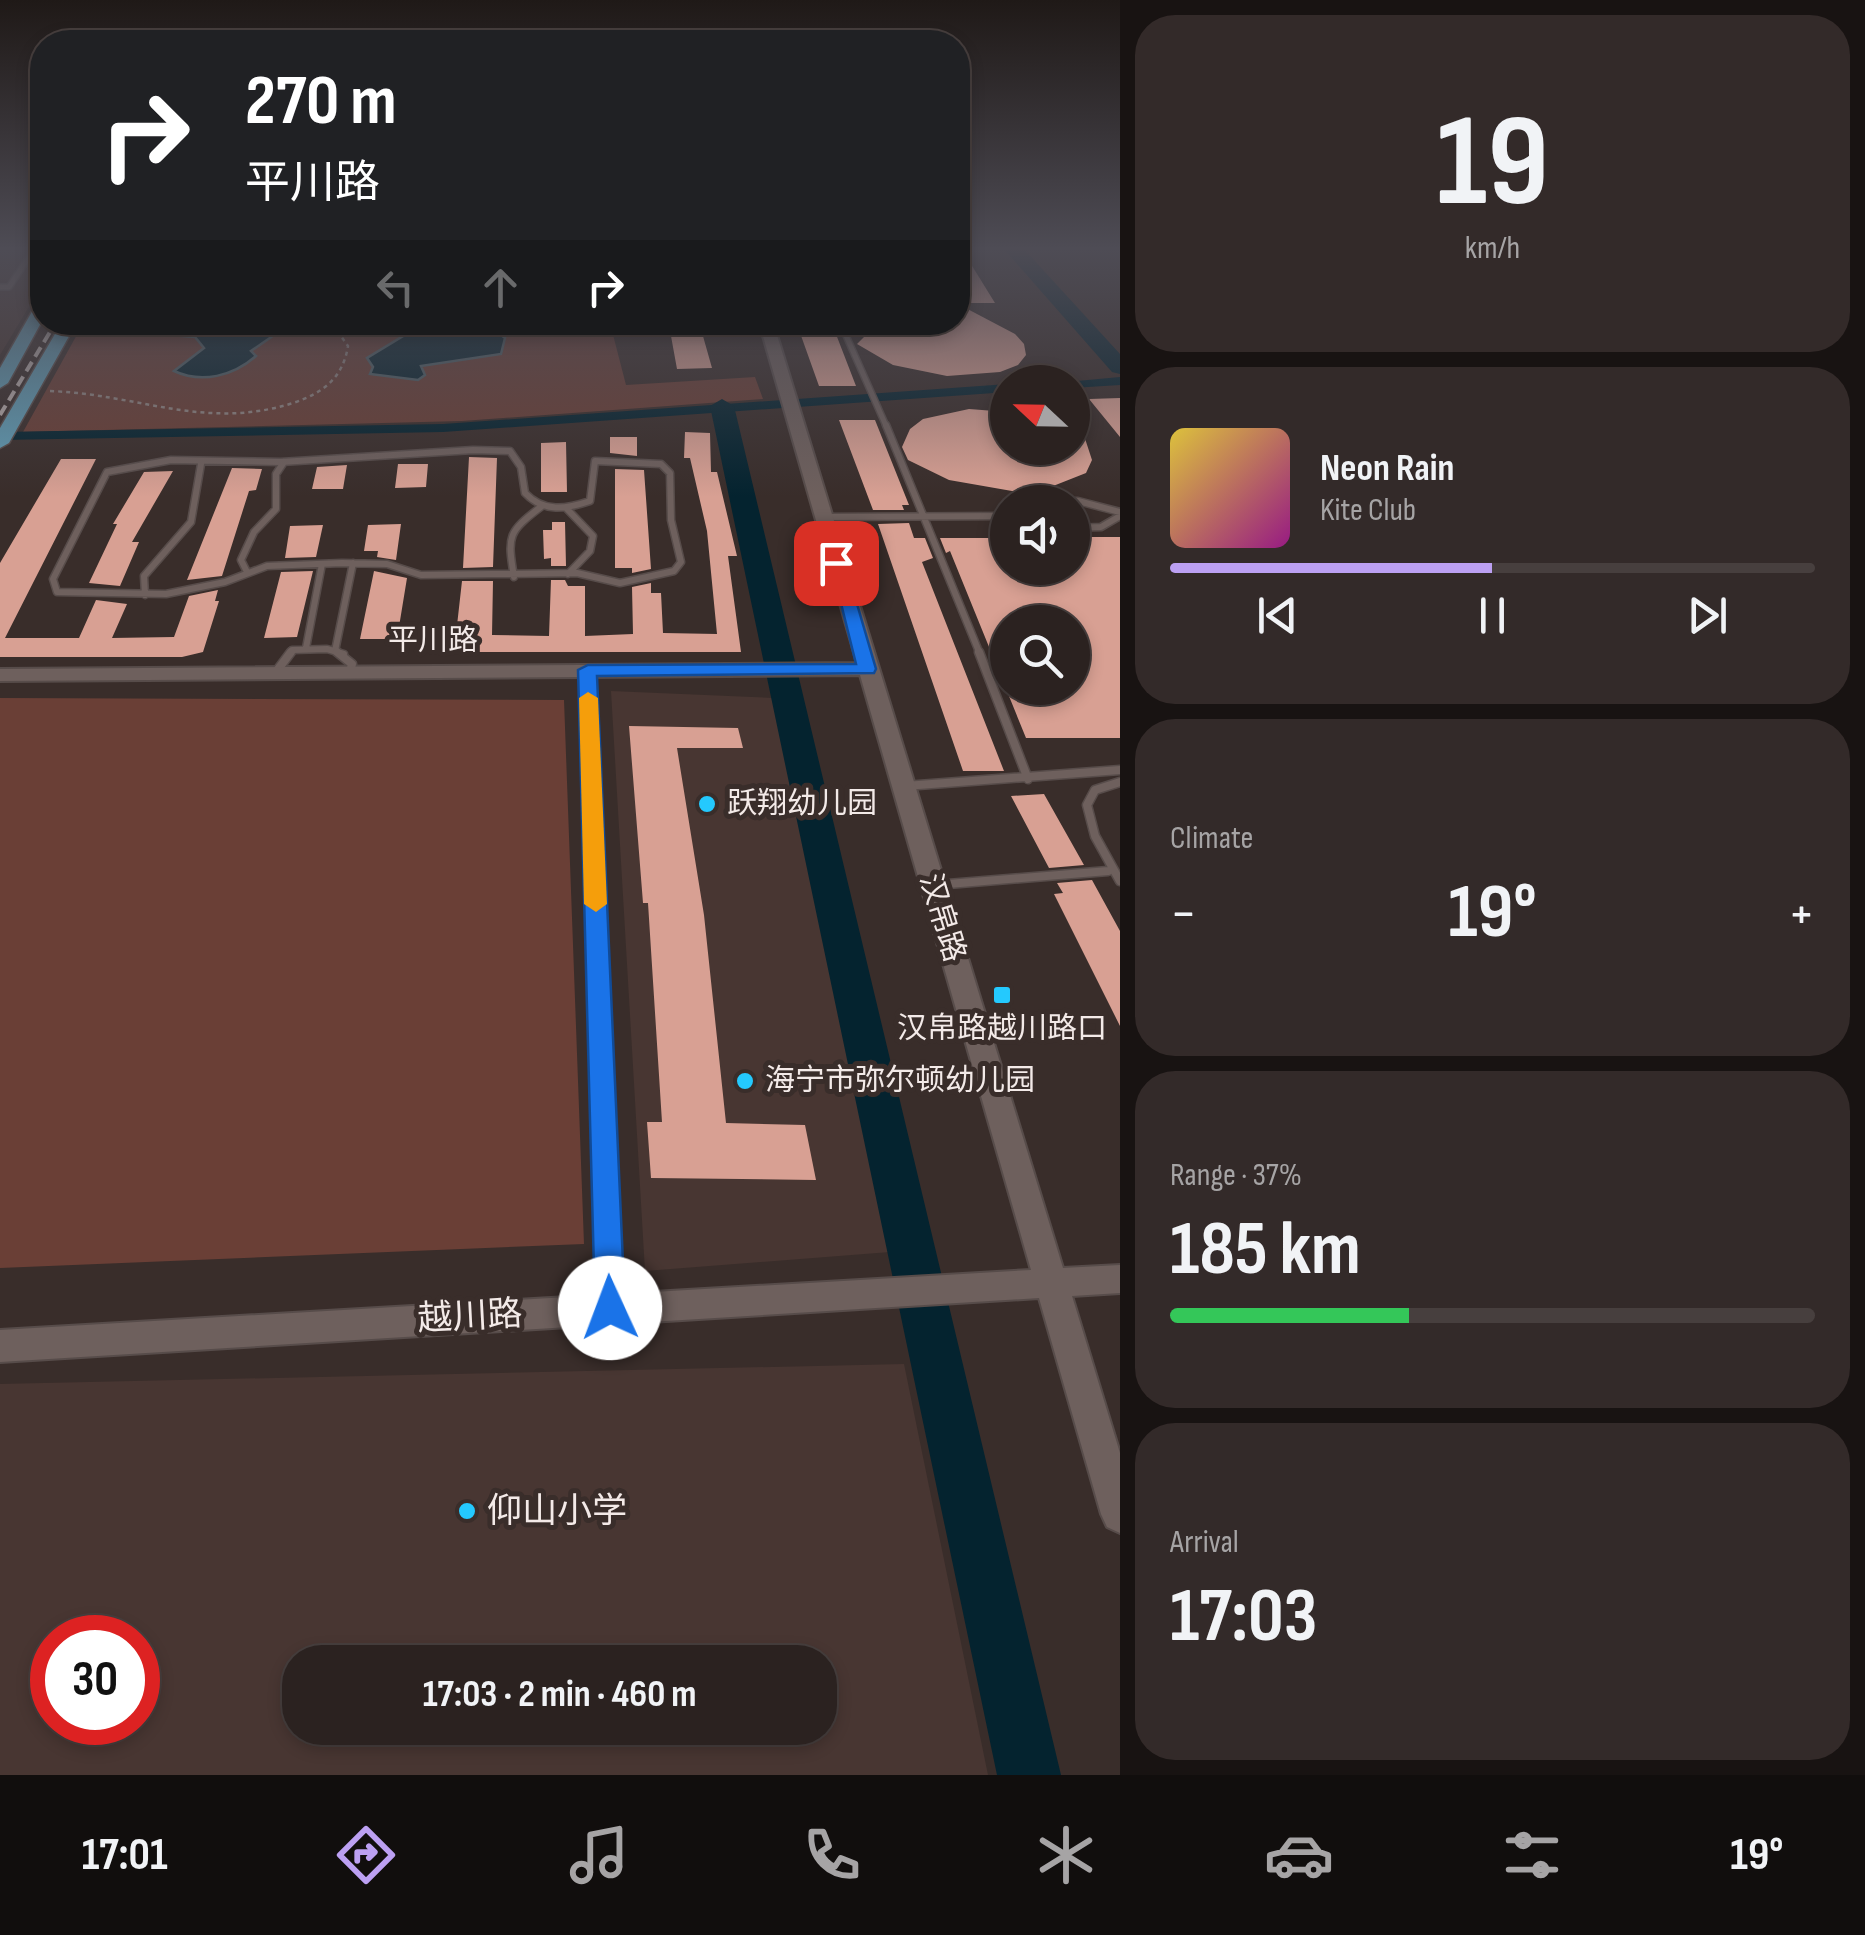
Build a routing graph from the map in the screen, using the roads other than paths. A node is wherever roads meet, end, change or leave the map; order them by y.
1 (29, 331) edge
2 (62, 335) edge
3 (769, 335) edge
4 (845, 335) edge
5 (0, 384) edge
6 (0, 442) edge
7 (284, 462) junction
8 (201, 464) junction
9 (1090, 505) edge
10 (542, 506) junction
11 (567, 509) junction
12 (990, 514) edge
13 (1120, 514) edge
14 (926, 516) junction
15 (822, 517) junction
16 (1090, 527) edge
17 (322, 564) junction
18 (353, 564) junction
19 (247, 572) junction
20 (568, 574) junction
21 (514, 576) junction
22 (145, 595) junction
23 (306, 648) junction
24 (335, 651) junction
25 (857, 669) junction
26 (588, 670) junction
27 (276, 672) junction
28 (350, 672) junction
29 (0, 675) edge
30 (1120, 770) edge
31 (1028, 779) junction
32 (1120, 782) edge
33 (902, 786) junction
34 (1108, 871) junction
35 (1120, 882) edge
36 (933, 885) junction
37 (1120, 1279) edge
38 (1036, 1284) junction
39 (610, 1308) junction
40 (0, 1346) edge
41 (1120, 1514) edge

1 - 5 main road
2 - 6 main road
3 - 15 street, 汉帛路
4 - 14 lane
7 - 8 lane
7 - 10 lane
7 - 19 lane
8 - 22 lane
8 - 22 lane
9 - 13 lane
10 - 11 lane
10 - 21 lane
11 - 20 lane
11 - 20 lane
12 - 14 lane
13 - 16 lane
14 - 15 lane
14 - 31 lane
15 - 25 street, 汉帛路
17 - 18 lane
17 - 19 lane
17 - 23 lane
18 - 21 lane
18 - 24 lane
19 - 22 lane
20 - 21 lane
23 - 24 lane
23 - 27 lane
24 - 28 lane
25 - 26 street, 平川路
25 - 33 street, 汉帛路
26 - 28 street, 平川路
26 - 39 street
27 - 28 street, 平川路
27 - 29 street, 平川路
30 - 31 lane
31 - 33 lane
32 - 34 lane
33 - 36 street, 汉帛路
34 - 35 lane
34 - 36 lane
36 - 38 street, 汉帛路
37 - 38 street, 越川路
38 - 39 street, 越川路
38 - 41 street, 汉帛路
39 - 40 street, 越川路

